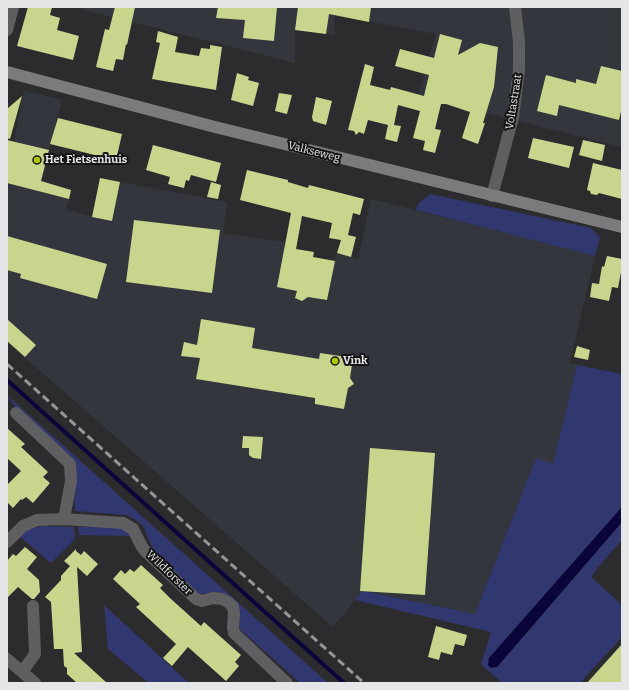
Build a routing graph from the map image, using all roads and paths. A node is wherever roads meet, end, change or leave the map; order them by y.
1 (13, 7) edge
2 (515, 7) edge
3 (7, 30) edge
4 (7, 72) edge
5 (492, 196) junction
6 (622, 226) edge
7 (16, 413) dead end
8 (64, 519) junction
9 (7, 542) edge
10 (32, 606) dead end
11 (7, 658) edge
12 (22, 672) junction
13 (35, 683) edge
14 (288, 683) edge

1 - 3 street
2 - 5 street, Voltastraat
4 - 5 street, Valkseweg
5 - 6 street, Valkseweg
7 - 8 street
8 - 9 street, Wildforster
8 - 14 street, Wildforster
10 - 12 street
11 - 12 street
12 - 13 street

